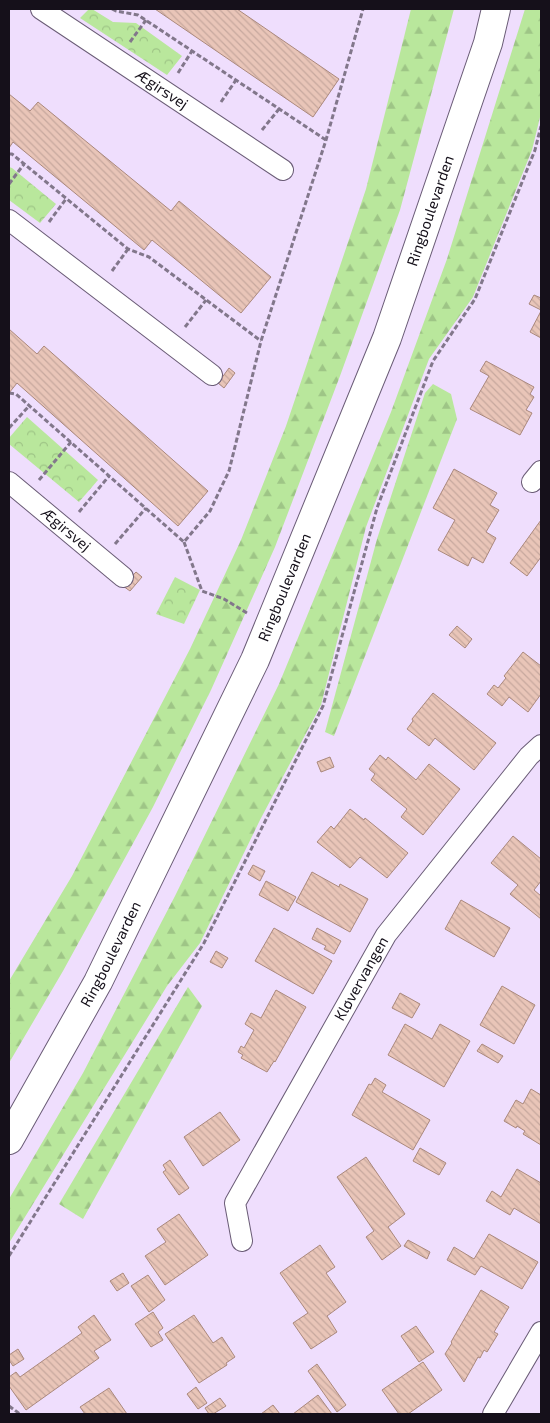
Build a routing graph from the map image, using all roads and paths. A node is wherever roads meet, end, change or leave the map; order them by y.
1 (40, 9) edge
2 (112, 9) edge
3 (363, 9) edge
4 (496, 9) edge
5 (541, 126) edge
6 (326, 140) junction
7 (9, 154) edge
8 (24, 164) junction
9 (283, 170) dead end
10 (9, 184) edge
11 (66, 199) junction
12 (9, 220) edge
13 (35, 240) junction
14 (128, 249) junction
15 (99, 288) junction
16 (206, 300) junction
17 (261, 341) junction
18 (172, 344) junction
19 (212, 375) dead end
20 (9, 394) edge
21 (29, 406) junction
22 (9, 428) edge
23 (71, 442) junction
24 (109, 476) junction
25 (9, 482) edge
26 (25, 496) junction
27 (146, 508) junction
28 (64, 528) junction
29 (184, 542) junction
30 (102, 560) junction
31 (123, 577) dead end
32 (271, 620) junction
33 (541, 744) edge
34 (9, 1140) edge
35 (242, 1241) dead end
36 (9, 1256) edge
37 (541, 1332) edge
38 (9, 1406) edge
39 (20, 1414) edge
40 (493, 1414) edge

1 - 9 street, Ægirsvej
2 - 6 path
3 - 6 path
4 - 32 main road, Ringboulevarden
5 - 36 path
6 - 17 path
7 - 8 path
8 - 10 path
8 - 11 path
11 - 13 path
11 - 14 path
12 - 13 street
13 - 15 street
14 - 15 path
14 - 16 path
15 - 18 street
16 - 17 path
16 - 18 path
17 - 29 path
18 - 19 street
20 - 21 path
21 - 22 path
21 - 23 path
23 - 24 path
23 - 26 path
24 - 27 path
24 - 28 path
25 - 26 street, Ægirsvej
26 - 28 street, Ægirsvej
27 - 29 path
27 - 30 path
28 - 30 street, Ægirsvej
29 - 32 path
30 - 31 street, Ægirsvej
32 - 34 main road, Ringboulevarden
33 - 35 street, Kløvervangen
37 - 40 street
38 - 39 path

